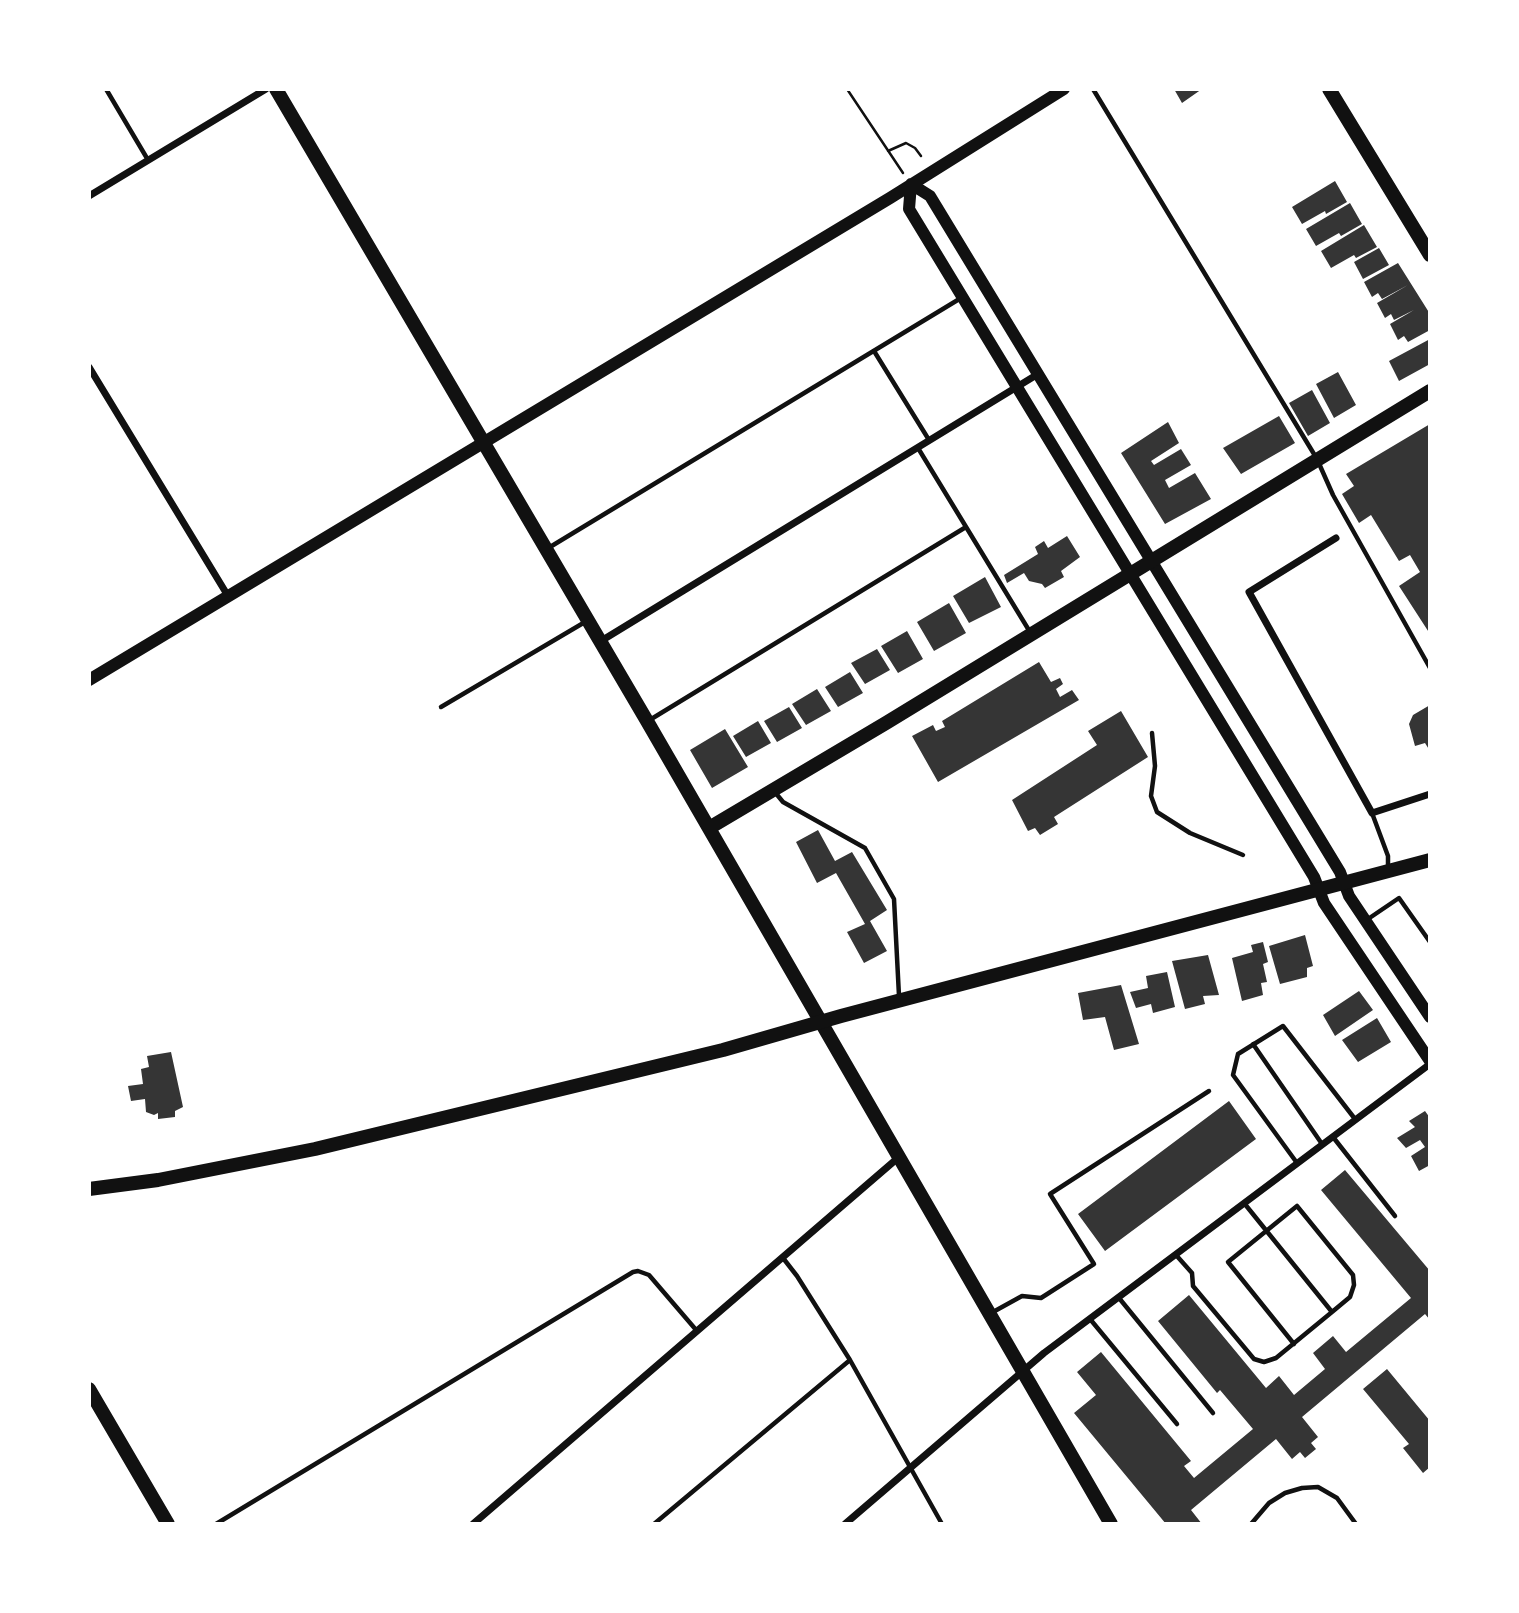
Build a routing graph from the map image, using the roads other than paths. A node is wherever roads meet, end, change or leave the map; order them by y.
1 (106, 89) edge
2 (266, 89) edge
3 (276, 89) edge
4 (1065, 89) edge
5 (1093, 89) edge
6 (1329, 89) edge
7 (149, 160) junction
8 (911, 184) junction
9 (89, 196) edge
10 (1430, 256) edge
11 (962, 297) junction
12 (874, 351) junction
13 (89, 367) edge
14 (1038, 374) junction
15 (1017, 387) junction
16 (1430, 391) edge
17 (930, 440) junction
18 (483, 442) junction
19 (918, 448) junction
20 (1317, 459) junction
21 (966, 527) junction
22 (1336, 538) dead end
23 (546, 549) junction
24 (1151, 560) junction
25 (1129, 573) junction
26 (228, 596) junction
27 (588, 621) junction
28 (1031, 633) junction
29 (600, 641) junction
30 (1430, 668) edge
31 (89, 680) edge
32 (441, 707) dead end
33 (647, 721) junction
34 (1152, 733) dead end
35 (773, 789) junction
36 (1430, 794) edge
37 (1372, 813) junction
38 (709, 828) junction
39 (1243, 855) dead end
40 (1430, 860) edge
41 (1388, 871) junction
42 (1344, 883) junction
43 (1319, 890) junction
44 (1366, 920) junction
45 (1430, 942) edge
46 (899, 1001) junction
47 (1430, 1017) edge
48 (821, 1022) junction
49 (1253, 1044) junction
50 (1430, 1062) edge
51 (1209, 1091) dead end
52 (1355, 1119) junction
53 (1332, 1137) junction
54 (1322, 1144) junction
55 (899, 1157) junction
56 (1297, 1163) junction
57 (89, 1189) edge
58 (1244, 1203) junction
59 (1395, 1216) dead end
60 (1266, 1231) junction
61 (1176, 1254) junction
62 (783, 1257) junction
63 (1118, 1297) junction
64 (1332, 1312) junction
65 (990, 1314) junction
66 (1089, 1319) junction
67 (697, 1331) junction
68 (1294, 1344) junction
69 (850, 1360) junction
70 (1022, 1371) junction
71 (89, 1389) edge
72 (1213, 1413) dead end
73 (1177, 1424) dead end
74 (911, 1467) junction
75 (168, 1524) edge
76 (216, 1524) edge
77 (473, 1524) edge
78 (654, 1524) edge
79 (845, 1524) edge
80 (942, 1524) edge
81 (1111, 1524) edge
82 (1251, 1524) edge
83 (1356, 1524) edge

1 - 7 lane
2 - 7 street
3 - 18 main road
4 - 8 street
5 - 20 lane
6 - 10 main road
7 - 9 street
8 - 11 street
8 - 14 street
8 - 18 street
11 - 12 lane
11 - 15 street
12 - 17 lane
12 - 23 lane
13 - 26 street
14 - 15 street
14 - 24 street
15 - 17 street
15 - 25 street
16 - 20 main road
17 - 19 street
18 - 23 main road
18 - 26 street
19 - 21 lane
19 - 29 street
20 - 24 main road
20 - 30 lane
21 - 28 lane
21 - 33 lane
22 - 37 street
23 - 27 main road
24 - 25 main road
24 - 42 street
25 - 28 main road
25 - 43 street
26 - 31 street
27 - 29 main road
27 - 32 lane
28 - 35 main road
29 - 33 main road
33 - 38 main road
34 - 39 lane
35 - 38 main road
35 - 46 lane
36 - 37 street
37 - 41 lane
38 - 48 main road
40 - 41 main road
41 - 42 main road
42 - 43 main road
42 - 44 street
43 - 46 main road
43 - 50 street
44 - 45 lane
44 - 47 street
46 - 48 main road
48 - 55 main road
48 - 57 main road
49 - 52 lane
49 - 54 lane
49 - 56 lane
50 - 52 street
51 - 65 lane
52 - 53 street
53 - 54 street
53 - 59 lane
54 - 56 street
55 - 62 street
55 - 65 main road
56 - 58 street
58 - 60 lane
58 - 61 street
60 - 64 lane
60 - 64 lane
60 - 68 lane
61 - 63 street
61 - 68 lane
62 - 67 street
62 - 69 lane
63 - 66 street
63 - 72 lane
64 - 68 lane
65 - 70 main road
66 - 70 street
66 - 73 lane
67 - 76 lane
67 - 77 street
69 - 74 lane
69 - 78 lane
70 - 74 street
70 - 81 main road
71 - 75 main road
74 - 79 street
74 - 80 lane
82 - 83 lane

